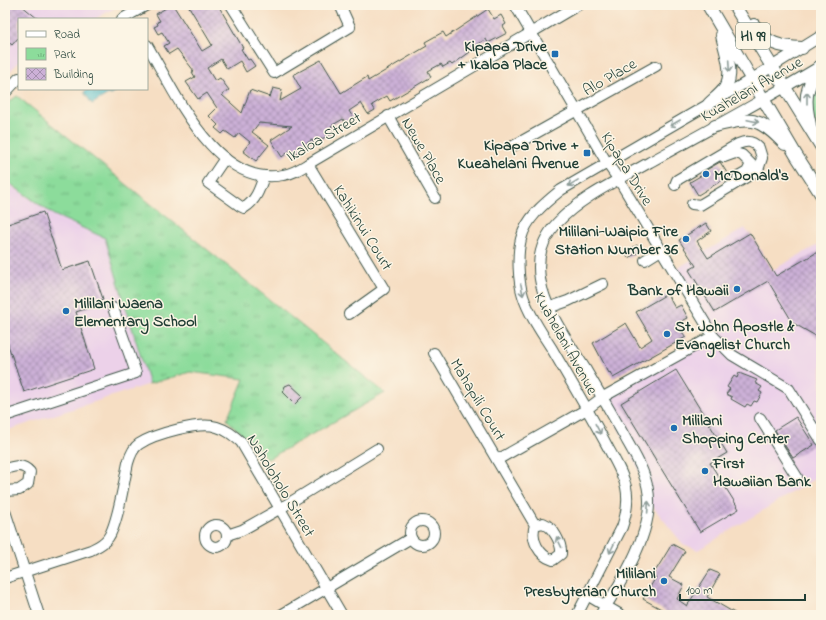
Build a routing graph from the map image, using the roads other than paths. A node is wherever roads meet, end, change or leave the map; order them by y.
1 (147, 5) edge
2 (231, 5) edge
3 (340, 5) edge
4 (515, 5) edge
5 (578, 5) edge
6 (708, 5) edge
7 (734, 5) edge
8 (742, 5) edge
9 (128, 18) edge
10 (721, 28) junction
11 (531, 32) junction
12 (821, 36) edge
13 (148, 46) edge
14 (802, 48) junction
15 (656, 66) dead end
16 (772, 66) junction
17 (820, 66) edge
18 (18, 79) edge
19 (752, 79) junction
20 (783, 88) junction
21 (5, 93) edge
22 (763, 100) junction
23 (709, 104) junction
24 (577, 112) junction
25 (388, 116) junction
26 (715, 126) junction
27 (812, 132) junction
28 (513, 146) dead end
29 (821, 146) edge
30 (796, 155) junction
31 (225, 158) junction
32 (607, 163) junction
33 (308, 164) junction
34 (751, 164) joint
35 (264, 176) junction
36 (619, 180) junction
37 (821, 194) edge
38 (436, 198) dead end
39 (661, 250) junction
40 (645, 260) dead end
41 (603, 284) dead end
42 (112, 308) dead end
43 (548, 308) junction
44 (348, 314) dead end
45 (713, 336) junction
46 (434, 353) dead end
47 (603, 397) junction
48 (587, 409) junction
49 (5, 416) edge
50 (760, 418) dead end
51 (821, 440) edge
52 (377, 449) dead end
53 (497, 460) junction
54 (5, 469) edge
55 (797, 477) dead end
56 (5, 491) edge
57 (281, 508) junction
58 (5, 511) edge
59 (535, 525) dead end
60 (227, 535) dead end
61 (411, 538) dead end
62 (25, 572) junction
63 (5, 578) edge
64 (326, 589) junction
65 (587, 595) junction
66 (602, 611) edge
67 (39, 615) edge
68 (281, 615) edge
69 (342, 615) edge
70 (577, 615) edge
71 (621, 615) edge

1 - 9 street
2 - 3 street
4 - 11 street, Kipapa Drive
5 - 11 street, Ikaloa Street
6 - 10 main road, HI 99
7 - 16 main road, HI 99
8 - 14 main road
10 - 19 main road, HI 99
10 -> 23 main road
11 - 24 street, Kipapa Drive
11 - 25 street, Ikaloa Street
12 - 14 street, Kuahelani Avenue
13 - 31 street, Ikaloa Street
14 - 16 street, Kuahelani Avenue
15 - 24 street, Alo Place
16 - 19 street, Kuahelani Avenue
16 - 20 main road, HI 99
17 - 20 street, Kuahelani Avenue
27 -> 17 main road
18 - 21 street
19 - 22 main road, HI 99
19 - 23 street, Kuahelani Avenue
20 - 22 street, Kuahelani Avenue
20 - 27 main road, HI 99
22 - 26 street, Kuahelani Avenue
22 - 30 main road, HI 99
23 -> 32 street, Kuahelani Avenue
24 - 28 street, Alo Place
24 - 32 street, Kipapa Drive
25 - 33 street, Ikaloa Street
25 - 38 street, Newe Place
26 -> 30 main road
26 - 36 street, Kuahelani Avenue
27 - 29 main road, HI 99
30 - 37 main road, HI 99
31 - 35 street, Ikaloa Street
31 - 35 street
32 - 36 street, Kipapa Drive
32 -> 48 street, Kuahelani Avenue
33 - 35 street, Ikaloa Street
33 - 44 street, Kahikinui Court
34 - 34 street
36 - 39 street, Kipapa Drive
36 - 43 street, Kuahelani Avenue
39 - 40 street
39 - 45 street, Kipapa Drive
41 - 43 street
42 - 49 street
43 - 47 street, Kuahelani Avenue
45 - 47 street, Mahapili Court
45 - 51 street, Kipapa Drive
46 - 53 street, Mahapili Court
47 - 48 street, Mahapili Court
66 -> 47 street, Kuahelani Avenue
48 - 53 street, Mahapili Court
48 -> 65 street, Kuahelani Avenue
50 - 55 street
52 - 57 street
53 - 59 street, Mahapili Court
54 - 56 street
57 - 60 street
57 - 62 street, Naholoholo Street
57 - 64 street, Naholoholo Street
58 - 62 street
61 - 64 street
62 - 63 street, Naholoholo Street
62 - 67 street
64 - 68 street
64 - 69 street, Naholoholo Street
65 - 66 street
65 - 70 street, Kuahelani Avenue
66 - 71 street

